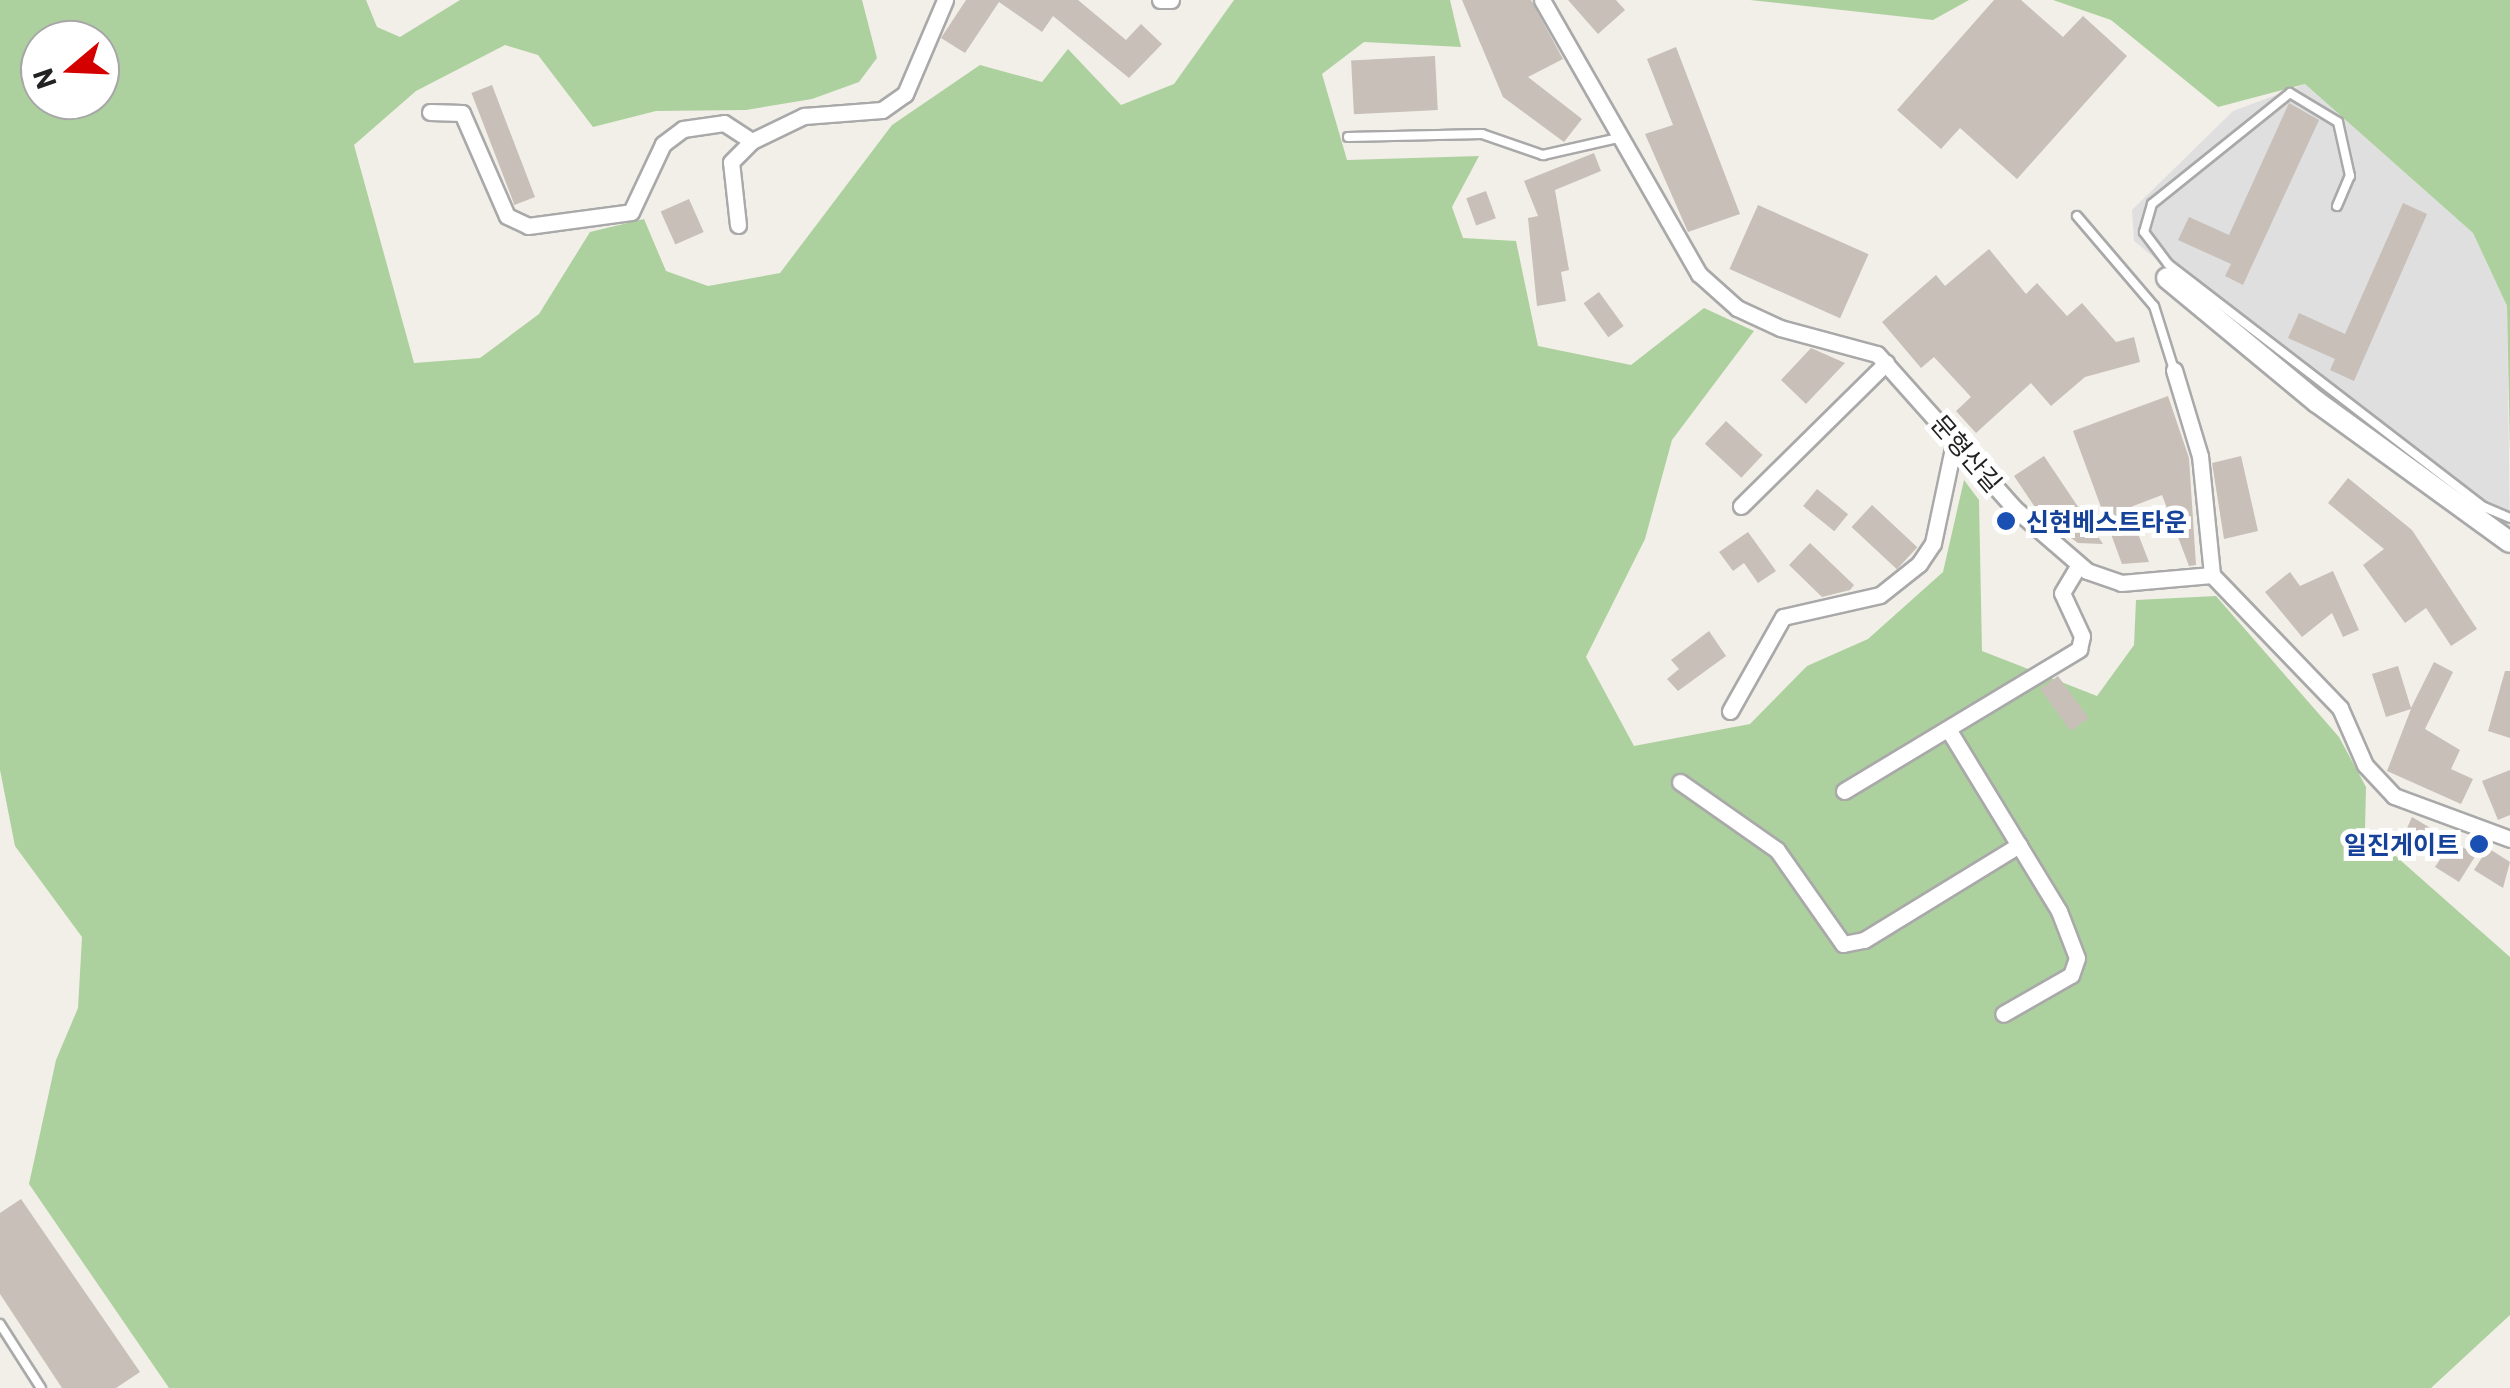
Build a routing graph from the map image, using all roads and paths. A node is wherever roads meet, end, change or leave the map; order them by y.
1 (945, 0) edge
2 (1160, 0) edge
3 (1171, 0) edge
4 (1542, 0) edge
5 (430, 112) dead end
6 (1348, 137) dead end
7 (1622, 137) junction
8 (752, 141) junction
9 (2337, 206) dead end
10 (2077, 216) dead end
11 (738, 224) dead end
12 (2166, 278) dead end
13 (1886, 363) junction
14 (2174, 370) joint
15 (1955, 439) junction
16 (1741, 506) dead end
17 (2510, 518) edge
18 (2510, 542) edge
19 (2079, 566) junction
20 (2212, 576) junction
21 (1730, 710) dead end
22 (1948, 729) junction
23 (1680, 782) dead end
24 (1844, 791) dead end
25 (2510, 838) edge
26 (2019, 844) junction
27 (2003, 1014) dead end
28 (0, 1324) edge
29 (41, 1388) edge

1 - 8 street
2 - 3 street
4 - 7 street, 문형산길
5 - 8 street
6 - 7 lane
7 - 13 street, 문형산길
8 - 11 street
9 - 17 lane
10 - 14 lane
12 - 18 street
13 - 15 street, 문형산길
13 - 16 street
14 - 20 street
15 - 19 street, 문형산길
15 - 21 street
19 - 20 street, 문형산길
19 - 22 street
20 - 25 street
22 - 24 street
22 - 26 street
23 - 26 street
26 - 27 street
28 - 29 lane

